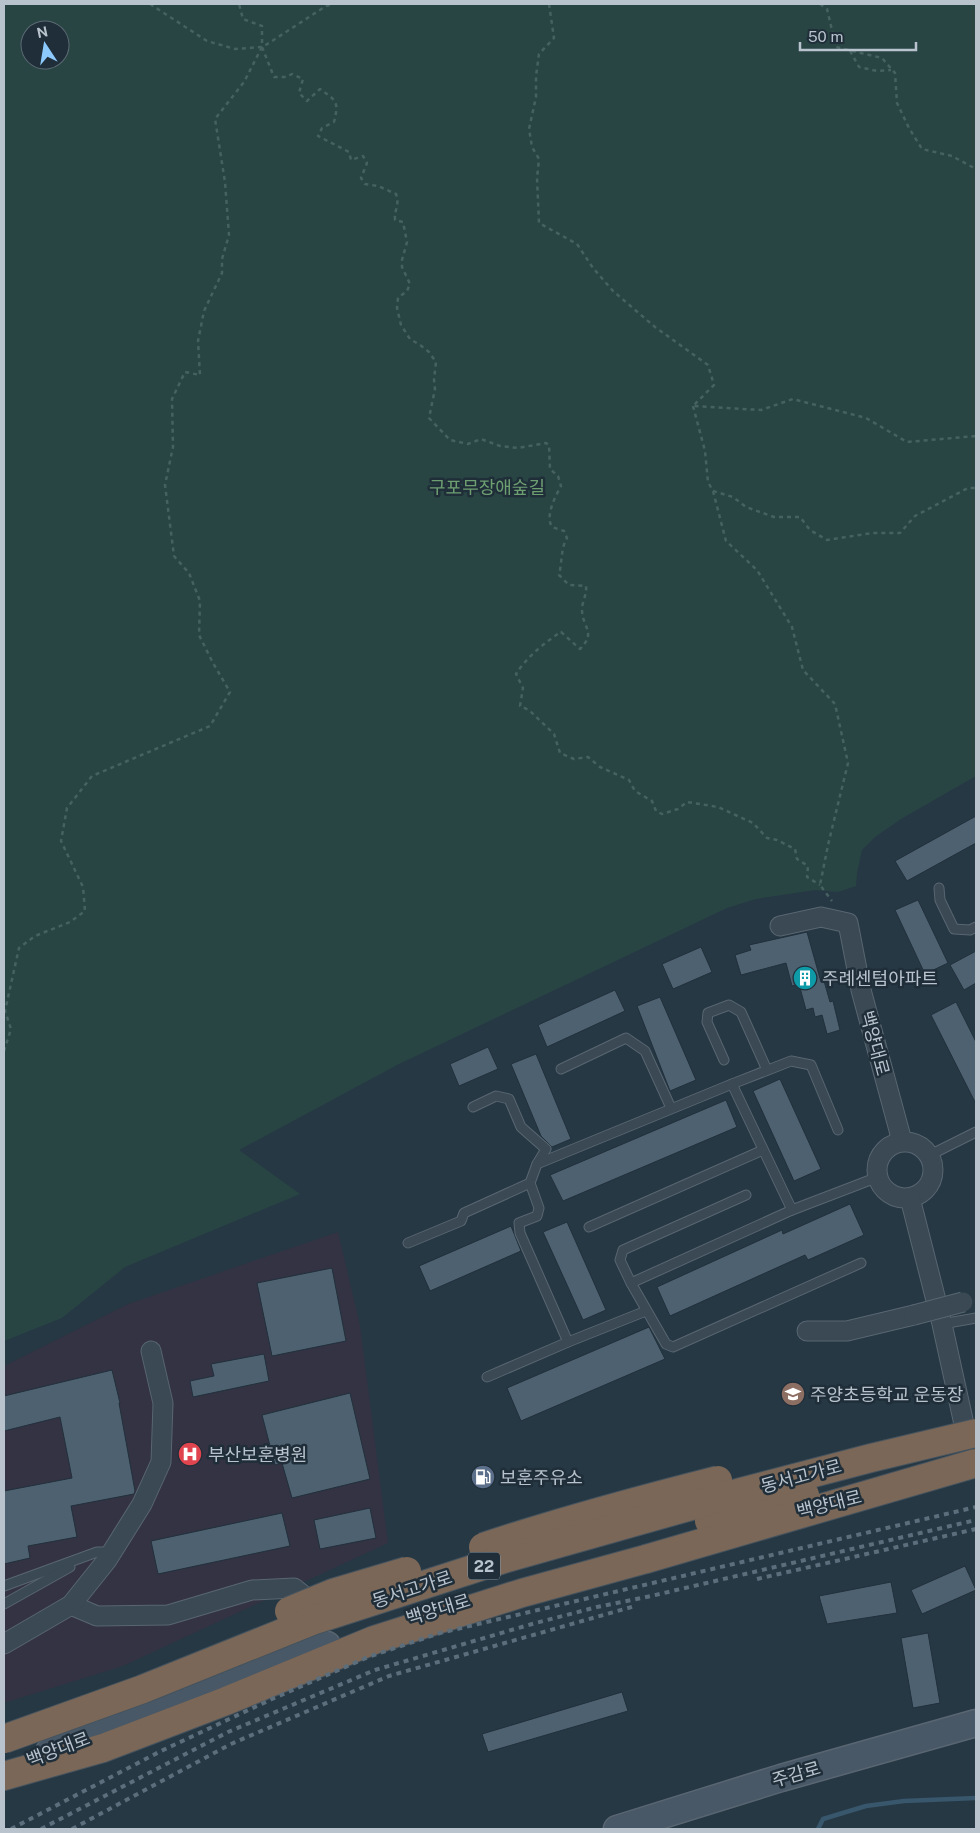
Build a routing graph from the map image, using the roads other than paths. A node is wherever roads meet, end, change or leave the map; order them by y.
1 (940, 888) dead end
2 (780, 926) dead end
3 (976, 927) edge
4 (724, 1060) dead end
5 (561, 1069) dead end
6 (767, 1070) junction
7 (732, 1084) junction
8 (473, 1107) dead end
9 (671, 1108) junction
10 (838, 1130) dead end
11 (976, 1132) edge
12 (902, 1142) junction
13 (763, 1150) junction
14 (930, 1156) junction
15 (537, 1164) junction
16 (878, 1177) junction
17 (530, 1183) junction
18 (746, 1195) dead end
19 (910, 1198) junction
20 (792, 1210) junction
21 (589, 1227) dead end
22 (408, 1243) dead end
23 (861, 1263) dead end
24 (631, 1283) junction
25 (970, 1300) edge
26 (646, 1311) junction
27 (976, 1318) edge
28 (942, 1324) junction
29 (807, 1330) dead end
30 (568, 1342) junction
31 (152, 1351) dead end
32 (487, 1377) dead end
33 (974, 1448) edge
34 (871, 1458) junction
35 (112, 1552) junction
36 (87, 1556) junction
37 (4, 1586) edge
38 (4, 1604) edge
39 (70, 1606) junction
40 (320, 1610) junction
41 (4, 1644) edge
42 (4, 1723) edge
43 (976, 1723) edge
44 (4, 1731) edge
45 (4, 1739) edge
46 (4, 1756) edge
47 (4, 1770) edge
48 (4, 1776) edge
49 (618, 1829) edge

1 - 3 lane
2 - 12 street, 백양대로
4 - 6 lane
5 - 9 lane
6 - 7 lane
6 - 10 lane
7 - 9 lane
7 - 13 lane
8 - 15 lane
9 - 15 lane
11 - 14 lane
12 - 14 street
12 - 16 street
13 - 20 lane
13 - 21 lane
14 - 19 street
15 - 17 lane
16 - 19 street
16 - 20 lane
17 - 22 lane
17 - 30 lane
18 - 24 lane
19 - 28 street
20 - 24 lane
23 - 26 lane
24 - 26 lane
25 - 29 street, bridge
26 - 30 lane
27 - 28 lane
28 - 33 street
30 - 32 lane
31 - 35 street
33 - 34 highway, 동서고가로 / 22, bridge
33 - 40 main road, 백양대로
33 - 46 highway, 동서고가로 / 22, bridge
33 - 47 main road, 백양대로
33 - 48 highway, bridge
34 - 42 highway, bridge
34 - 45 highway, 동서고가로 / 22, bridge
35 - 36 lane
35 - 39 street
36 - 37 lane
36 - 38 lane
39 - 40 street
39 - 41 street
40 - 44 main road, 백양대로
43 - 49 main road, 주감로

